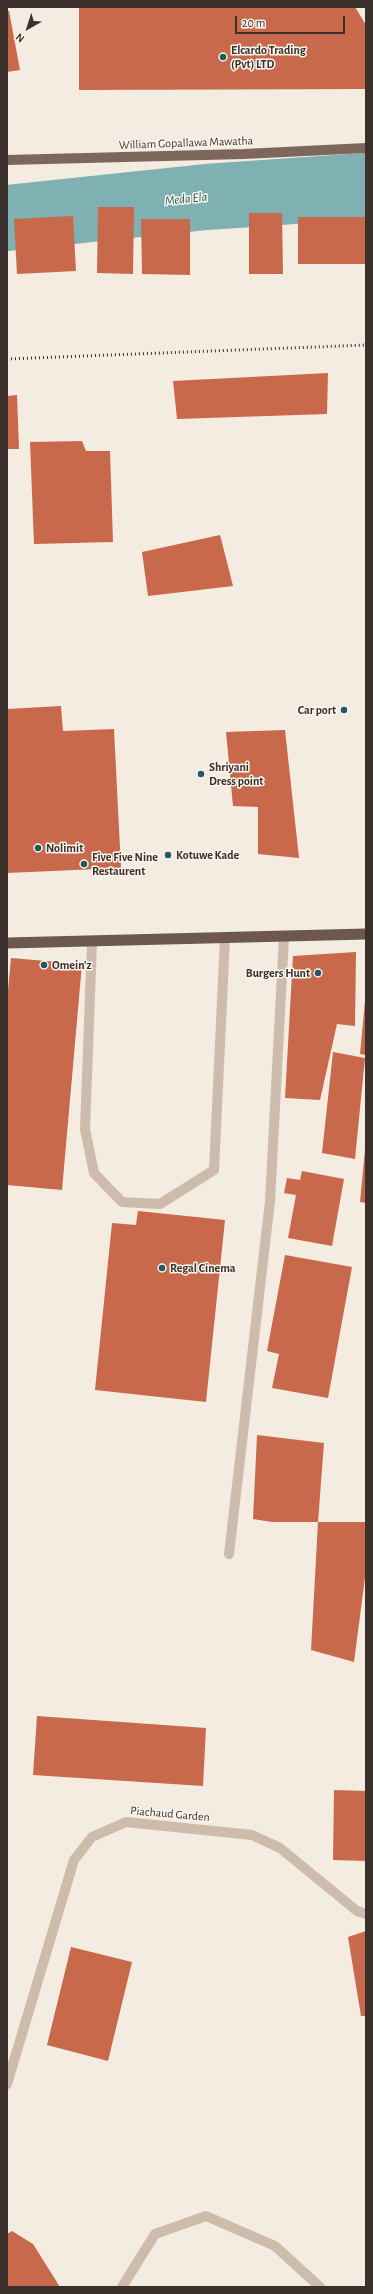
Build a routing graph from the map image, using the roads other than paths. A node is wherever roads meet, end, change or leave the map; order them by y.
1 (366, 148) edge
2 (7, 160) edge
3 (366, 934) edge
4 (284, 937) junction
5 (225, 938) junction
6 (92, 942) junction
7 (7, 943) edge
8 (229, 1554) dead end
9 (366, 1914) edge
10 (7, 2084) edge
11 (122, 2287) edge
12 (320, 2287) edge

1 - 2 main road, William Gopallawa Mawatha
3 - 4 highway
4 - 5 highway
4 - 8 street
5 - 6 highway
5 - 6 street
6 - 7 highway
9 - 10 street, Piachaud Garden
11 - 12 street

